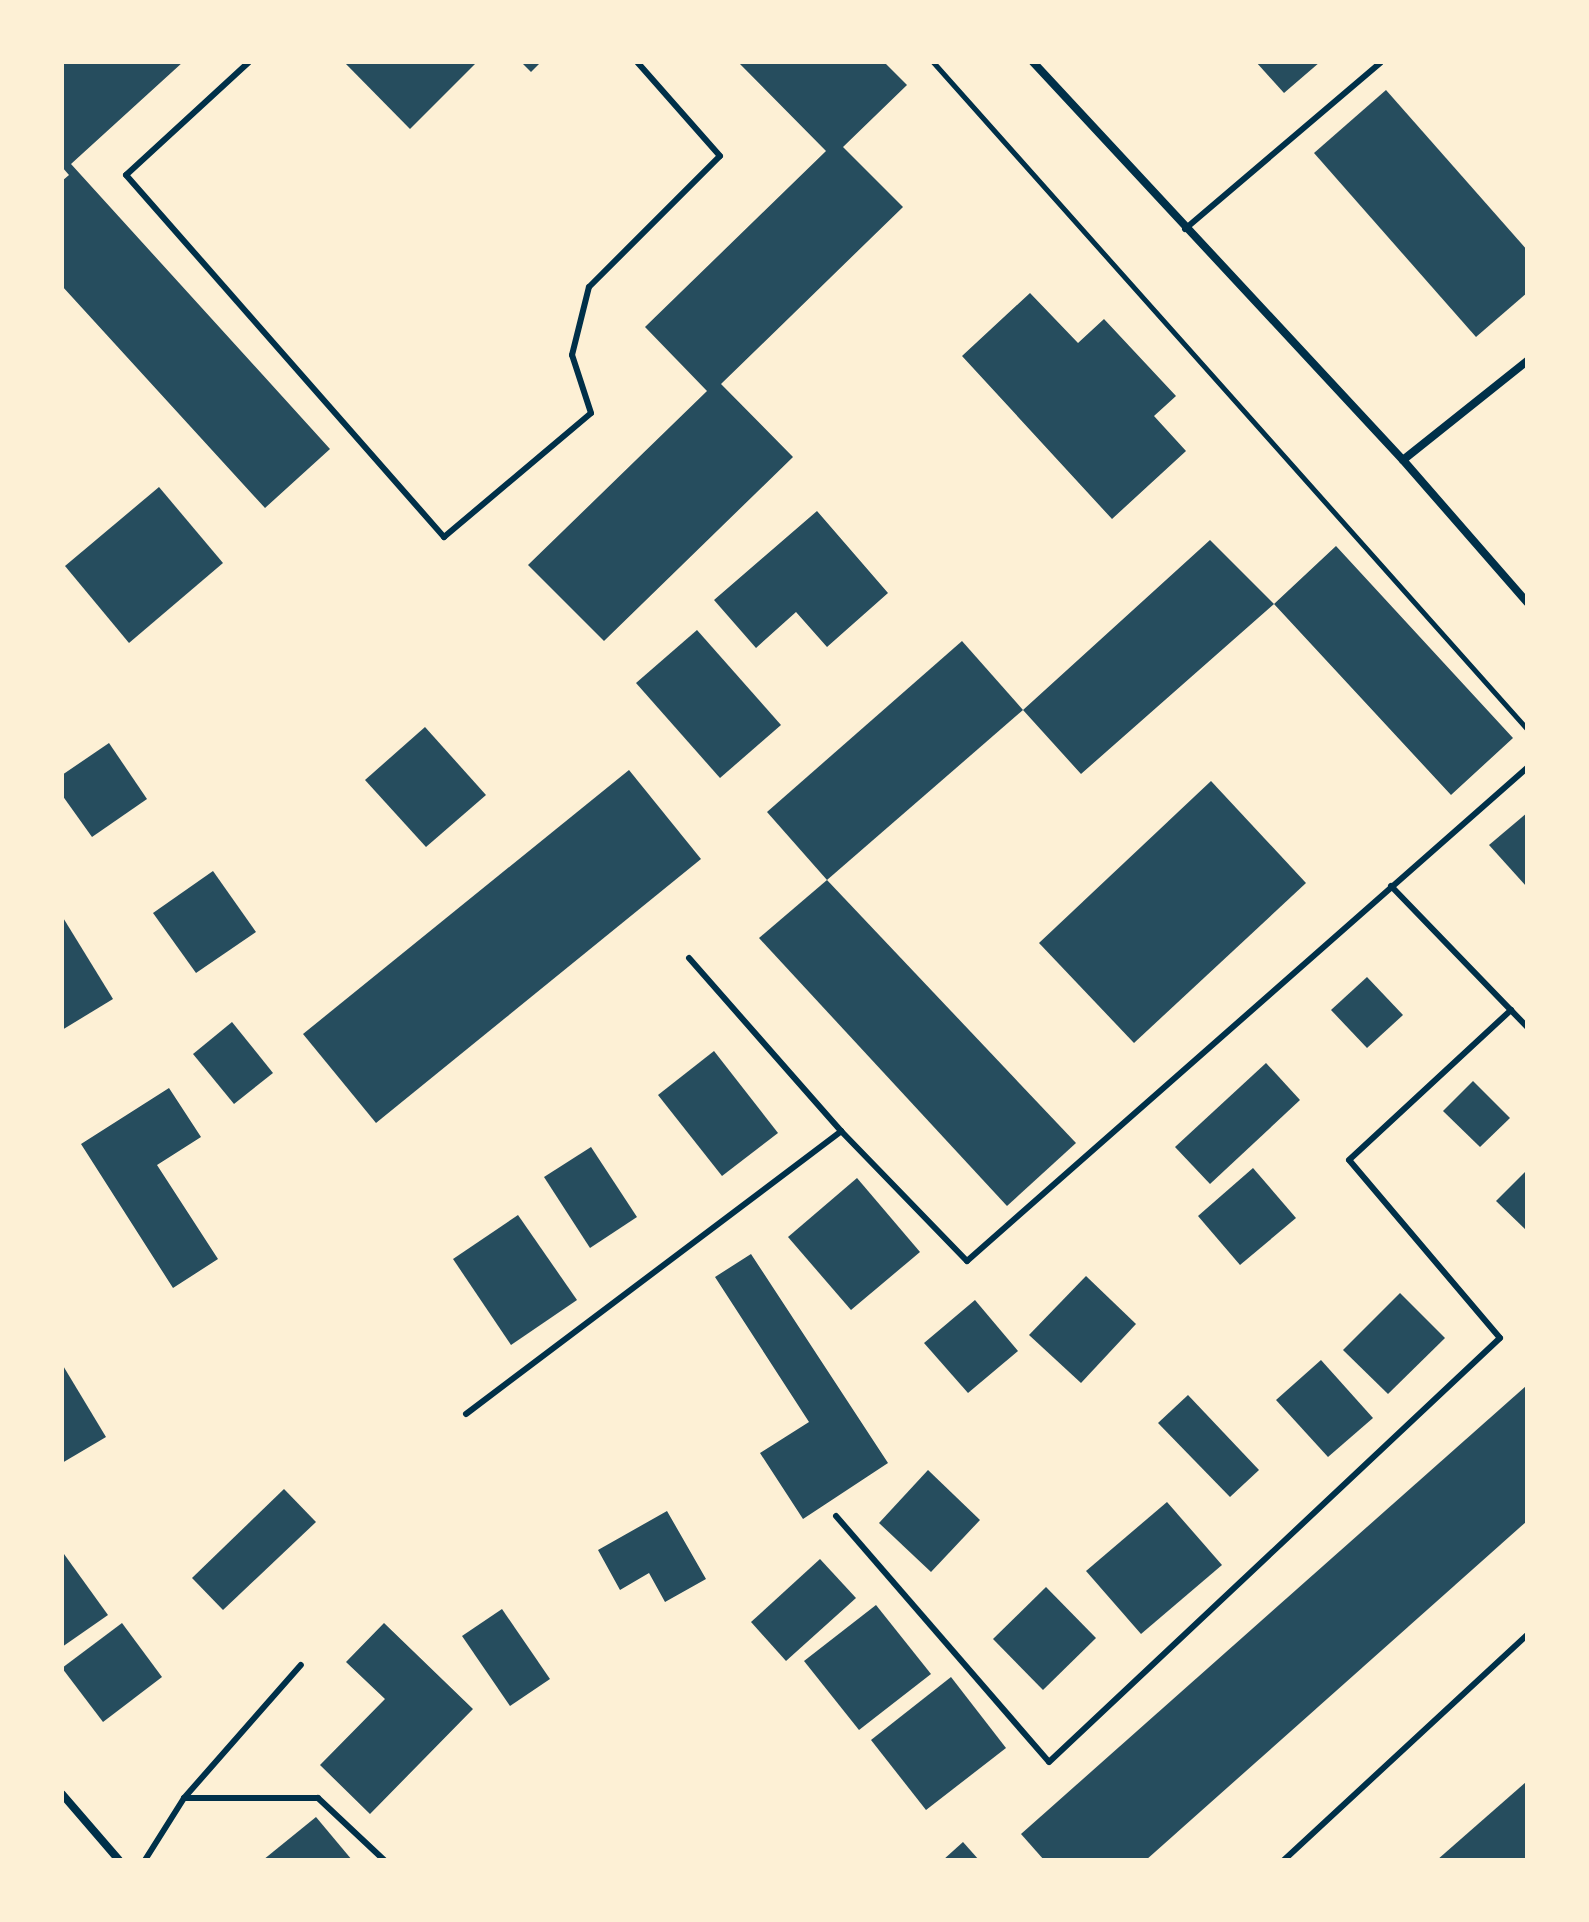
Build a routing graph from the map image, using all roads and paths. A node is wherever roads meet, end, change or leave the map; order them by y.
1 (249, 62) edge
2 (637, 62) edge
3 (933, 62) edge
4 (1033, 62) edge
5 (1381, 62) edge
6 (1185, 229) junction
7 (1527, 361) edge
8 (1403, 460) junction
9 (1527, 602) edge
10 (1527, 729) edge
11 (1527, 768) edge
12 (1391, 886) junction
13 (689, 958) dead end
14 (1511, 1010) junction
15 (1527, 1027) edge
16 (841, 1131) junction
17 (466, 1414) dead end
18 (836, 1516) dead end
19 (1527, 1635) edge
20 (301, 1665) dead end
21 (62, 1794) edge
22 (184, 1798) junction
23 (119, 1860) edge
24 (145, 1860) edge
25 (384, 1860) edge
26 (1284, 1860) edge

1 - 2 lane
3 - 10 path
4 - 6 street
5 - 6 lane
6 - 8 street
7 - 8 street
8 - 9 street
11 - 12 lane
12 - 14 lane
12 - 16 lane
13 - 16 lane
14 - 15 lane
14 - 18 lane
16 - 17 lane
19 - 26 lane
20 - 22 lane
21 - 23 street
22 - 24 lane
22 - 25 lane

